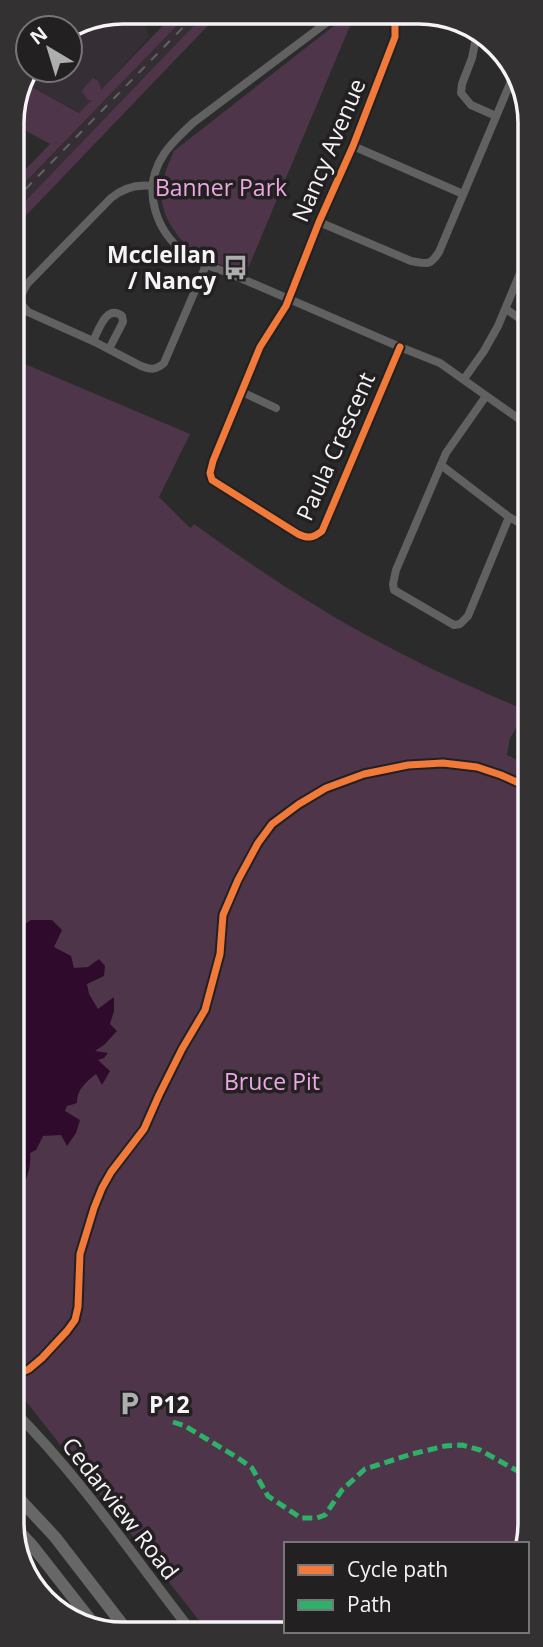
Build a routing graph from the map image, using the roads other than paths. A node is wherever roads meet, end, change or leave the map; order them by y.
1 (325, 24) edge
2 (395, 24) edge
3 (475, 42) edge
4 (510, 83) edge
5 (496, 116) junction
6 (353, 146) junction
7 (153, 186) junction
8 (463, 194) junction
9 (319, 222) junction
10 (206, 265) junction
11 (518, 279) edge
12 (25, 287) edge
13 (288, 299) junction
14 (25, 308) edge
15 (506, 309) junction
16 (518, 317) edge
17 (93, 341) junction
18 (400, 348) junction
19 (109, 349) junction
20 (464, 379) junction
21 (242, 392) junction
22 (486, 396) junction
23 (276, 408) dead end
24 (518, 418) edge
25 (441, 466) junction
26 (509, 517) junction
27 (518, 522) edge
28 (24, 1421) edge
29 (24, 1504) edge
30 (25, 1538) edge
31 (86, 1615) edge
32 (120, 1622) edge
33 (185, 1622) edge

1 - 7 street
2 - 6 street, Nancy Avenue
3 - 5 street
4 - 5 street
5 - 8 street
6 - 8 street
6 - 9 street, Nancy Avenue
7 - 10 street
7 - 12 street
8 - 9 street
9 - 13 street, Nancy Avenue
10 - 13 street
10 - 19 street
11 - 15 street
13 - 18 street
13 - 21 street, Paula Crescent
14 - 17 street
15 - 16 street
15 - 20 street
17 - 19 street
17 - 19 street
18 - 20 street
18 - 21 street, Paula Crescent
20 - 22 street
21 - 23 street
22 - 24 street
22 - 25 street
25 - 26 street
25 - 26 street
26 - 27 street
28 - 33 main road, Cedarview Road
29 - 32 highway
30 - 31 highway

